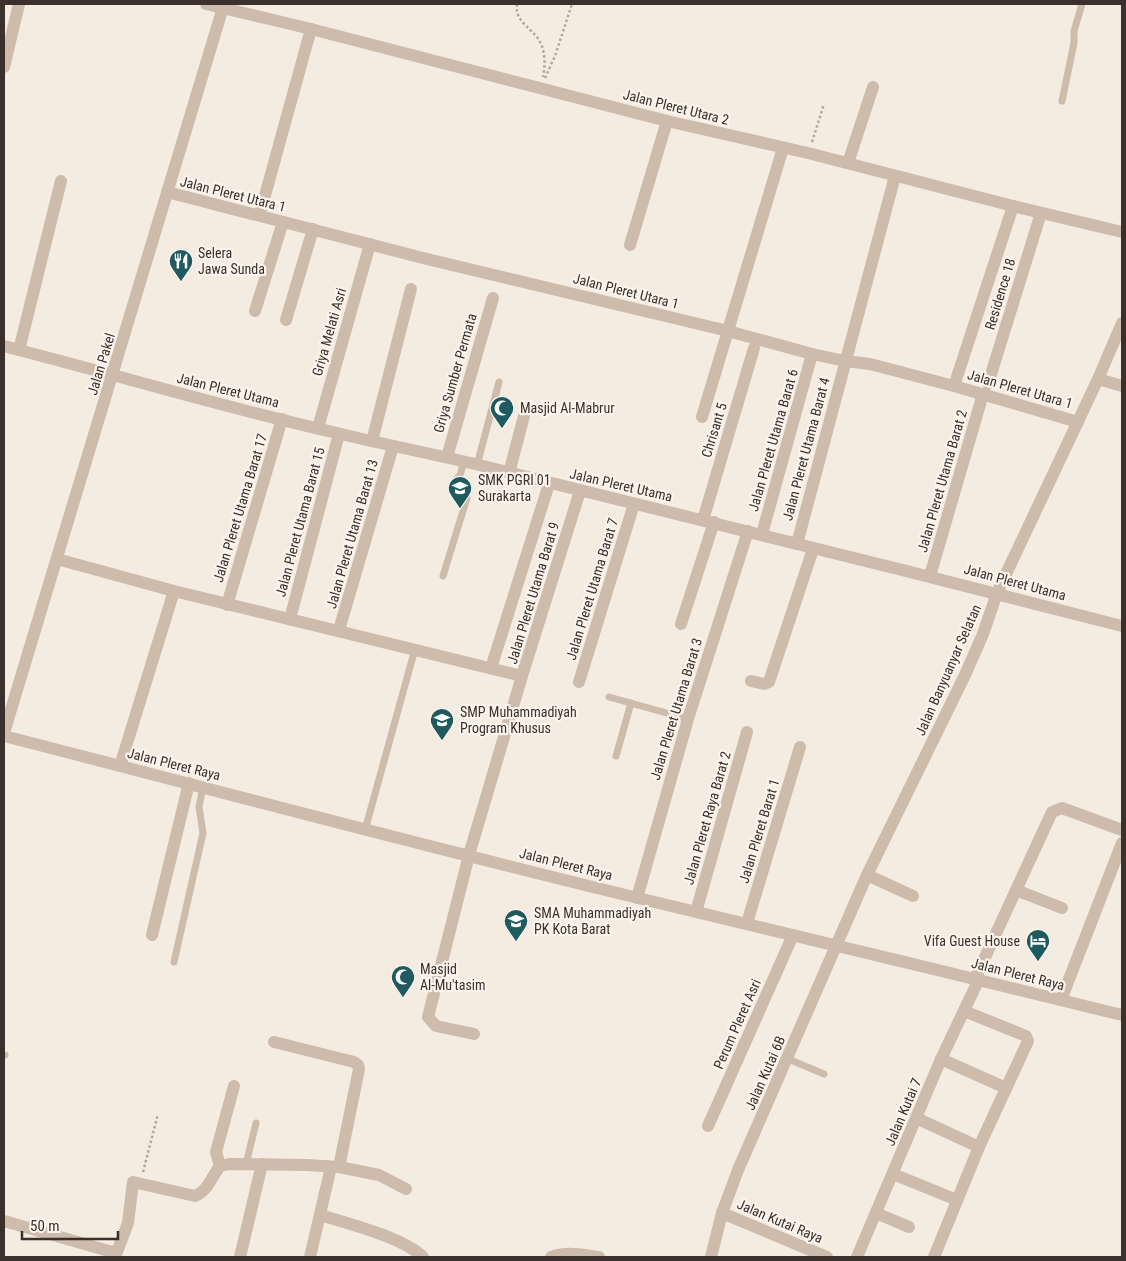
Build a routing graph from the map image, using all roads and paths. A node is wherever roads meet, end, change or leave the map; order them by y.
1 (19, 4) edge
2 (206, 4) edge
3 (517, 4) edge
4 (572, 4) edge
5 (1082, 4) edge
6 (224, 6) edge
7 (8, 28) edge
8 (311, 29) junction
9 (4, 67) edge
10 (873, 87) dead end
11 (542, 88) junction
12 (1062, 101) dead end
13 (824, 104) dead end
14 (667, 121) junction
15 (783, 148) junction
16 (808, 153) junction
17 (848, 163) junction
18 (895, 176) junction
19 (61, 181) dead end
20 (167, 192) junction
21 (1013, 206) junction
22 (260, 210) dead end
23 (1042, 213) junction
24 (282, 222) junction
25 (313, 229) junction
26 (1122, 232) edge
27 (370, 244) junction
28 (630, 245) dead end
29 (411, 289) dead end
30 (493, 298) dead end
31 (255, 311) dead end
32 (286, 320) dead end
33 (1122, 323) edge
34 (728, 331) junction
35 (4, 346) edge
36 (754, 348) dead end
37 (19, 350) junction
38 (812, 354) junction
39 (844, 361) junction
40 (113, 375) junction
41 (1098, 379) junction
42 (499, 382) dead end
43 (954, 386) junction
44 (1122, 386) edge
45 (986, 389) junction
46 (524, 416) dead end
47 (702, 417) dead end
48 (282, 419) junction
49 (1078, 422) junction
50 (318, 428) junction
51 (339, 434) junction
52 (372, 441) junction
53 (393, 446) junction
54 (447, 458) junction
55 (470, 463) junction
56 (509, 473) junction
57 (549, 484) junction
58 (580, 491) junction
59 (634, 504) junction
60 (709, 521) junction
61 (748, 531) junction
62 (762, 534) junction
63 (797, 544) junction
64 (813, 549) junction
65 (57, 560) junction
66 (443, 576) dead end
67 (930, 576) junction
68 (174, 591) junction
69 (997, 594) junction
70 (227, 605) junction
71 (290, 619) junction
72 (681, 624) dead end
73 (1122, 626) edge
74 (339, 630) junction
75 (415, 649) junction
76 (491, 668) junction
77 (522, 676) junction
78 (751, 681) dead end
79 (579, 682) dead end
80 (609, 697) dead end
81 (631, 703) junction
82 (688, 719) junction
83 (747, 732) dead end
84 (4, 734) edge
85 (800, 748) dead end
86 (616, 756) dead end
87 (120, 766) junction
88 (189, 783) junction
89 (203, 786) junction
90 (1122, 829) edge
91 (365, 830) junction
92 (1122, 842) edge
93 (469, 855) junction
94 (867, 875) junction
95 (1016, 890) junction
96 (913, 896) dead end
97 (637, 898) junction
98 (1062, 908) dead end
99 (696, 912) junction
100 (747, 923) junction
101 (152, 935) dead end
102 (793, 935) junction
103 (836, 945) junction
104 (174, 962) dead end
105 (977, 979) junction
106 (1061, 1000) junction
107 (964, 1012) junction
108 (1122, 1015) edge
109 (474, 1034) dead end
110 (274, 1042) dead end
111 (788, 1059) junction
112 (941, 1059) junction
113 (824, 1074) dead end
114 (234, 1086) dead end
115 (1006, 1088) junction
116 (158, 1114) dead end
117 (916, 1118) junction
118 (256, 1123) dead end
119 (708, 1126) dead end
120 (979, 1147) junction
121 (257, 1164) junction
122 (220, 1166) junction
123 (335, 1167) junction
124 (893, 1174) junction
125 (136, 1183) junction
126 (406, 1189) dead end
127 (957, 1200) junction
128 (722, 1213) junction
129 (876, 1213) junction
130 (320, 1215) junction
131 (4, 1221) edge
132 (909, 1227) dead end
133 (116, 1255) edge
134 (821, 1256) edge
135 (240, 1257) edge
136 (310, 1257) edge
137 (423, 1257) edge
138 (551, 1257) edge
139 (599, 1257) edge
140 (711, 1257) edge
141 (857, 1257) edge
142 (934, 1257) edge

1 - 7 street
2 - 6 street, Jalan Pleret Utara 2
3 - 11 path
4 - 11 path
5 - 12 lane
6 - 8 street, Jalan Pleret Utara 2
6 - 20 street, Jalan Pakel
7 - 9 street
8 - 11 street, Jalan Pleret Utara 2
8 - 22 street
10 - 17 street
11 - 14 street, Jalan Pleret Utara 2
13 - 16 path
14 - 15 street, Jalan Pleret Utara 2
14 - 28 street
15 - 16 street, Jalan Pleret Utara 2
15 - 34 street
16 - 17 street, Jalan Pleret Utara 2
17 - 18 street, Jalan Pleret Utara 2
18 - 21 street, Jalan Pleret Utara 2
18 - 39 street, Jalan Pleret Utama Barat 4
19 - 37 street
20 - 24 street, Jalan Pleret Utara 1
20 - 40 street, Jalan Pakel
21 - 23 street, Jalan Pleret Utara 2
21 - 43 street
23 - 26 street, Jalan Pleret Utara 2
23 - 45 street, Residence 18
24 - 25 street, Jalan Pleret Utara 1
24 - 31 street
25 - 27 street, Jalan Pleret Utara 1
25 - 32 street
27 - 34 street, Jalan Pleret Utara 1
27 - 50 street, Griya Melati Asri
29 - 52 street
30 - 54 street, Griya Sumber Permata
33 - 41 street, Jalan Banyuanyar Selatan
34 - 38 street, Jalan Pleret Utara 1
34 - 47 street
35 - 37 street, Jalan Pleret Utama
36 - 60 street, Chrisant 5
37 - 40 street, Jalan Pleret Utama
38 - 39 street, Jalan Pleret Utara 1
38 - 62 street, Jalan Pleret Utama Barat 6
39 - 43 street, Jalan Pleret Utara 1
39 - 63 street, Jalan Pleret Utama Barat 4
40 - 48 street, Jalan Pleret Utama
40 - 65 street, Jalan Pakel
41 - 44 street
41 - 49 street, Jalan Banyuanyar Selatan
42 - 55 lane
43 - 45 street, Jalan Pleret Utara 1
45 - 49 street, Jalan Pleret Utara 1
45 - 67 street, Jalan Pleret Utama Barat 2
46 - 56 street
48 - 50 street, Jalan Pleret Utama
48 - 70 street, Jalan Pleret Utama Barat 17
49 - 69 street, Jalan Banyuanyar Selatan
50 - 51 street, Jalan Pleret Utama
51 - 52 street, Jalan Pleret Utama
51 - 71 street, Jalan Pleret Utama Barat 15
52 - 53 street, Jalan Pleret Utama
53 - 54 street, Jalan Pleret Utama
53 - 74 street, Jalan Pleret Utama Barat 13
54 - 55 street, Jalan Pleret Utama
55 - 56 street, Jalan Pleret Utama
55 - 66 lane
56 - 57 street, Jalan Pleret Utama
57 - 58 street, Jalan Pleret Utama
57 - 76 street
58 - 59 street, Jalan Pleret Utama
58 - 77 street, Jalan Pleret Utama Barat 9
59 - 60 street, Jalan Pleret Utama
59 - 79 street, Jalan Pleret Utama Barat 7
60 - 61 street, Jalan Pleret Utama
60 - 72 street, Chrisant 5
61 - 62 street, Jalan Pleret Utama
61 - 82 street, Jalan Pleret Utama Barat 3
62 - 63 street, Jalan Pleret Utama
63 - 64 street, Jalan Pleret Utama
64 - 67 street, Jalan Pleret Utama
64 - 78 street
65 - 68 street
65 - 84 street, Jalan Pakel
67 - 69 street, Jalan Pleret Utama
68 - 70 street
68 - 87 street
69 - 73 street, Jalan Pleret Utama
69 - 94 street, Jalan Banyuanyar Selatan
70 - 71 street
71 - 74 street
74 - 75 street
75 - 76 street
75 - 91 lane
76 - 77 street
77 - 93 street, Jalan Pleret Utama Barat 9
80 - 81 lane
81 - 82 lane
81 - 86 lane
82 - 97 street, Jalan Pleret Utama Barat 3
83 - 99 street, Jalan Pleret Raya Barat 2
84 - 87 street, Jalan Pleret Raya
85 - 100 street, Jalan Pleret Barat 1
87 - 88 street, Jalan Pleret Raya
88 - 89 street, Jalan Pleret Raya
88 - 101 street
89 - 91 street, Jalan Pleret Raya
89 - 104 lane
90 - 95 street, Jalan Kutai 7
91 - 93 street, Jalan Pleret Raya
92 - 106 street
93 - 97 street, Jalan Pleret Raya
93 - 109 street, Jalan Pleret Utama Barat 9
94 - 96 street
94 - 103 street, Jalan Banyuanyar Selatan
95 - 98 street
95 - 105 street, Jalan Kutai 7
97 - 99 street, Jalan Pleret Raya
99 - 100 street, Jalan Pleret Raya
100 - 102 street, Jalan Pleret Raya
102 - 103 street, Jalan Pleret Raya
102 - 119 street, Perum Pleret Asri
103 - 105 street, Jalan Pleret Raya
103 - 111 street, Jalan Kutai 6B
105 - 106 street, Jalan Pleret Raya
105 - 107 street, Jalan Kutai 7
106 - 108 street, Jalan Pleret Raya
107 - 112 street, Jalan Kutai 7
107 - 115 street
110 - 123 street
111 - 113 lane
111 - 128 street, Jalan Kutai 6B
112 - 115 street
112 - 117 street, Jalan Kutai 7
114 - 122 street
115 - 120 street
116 - 125 path
117 - 120 street
117 - 124 street, Jalan Kutai 7
118 - 121 lane
120 - 127 street
121 - 122 street
121 - 123 street
121 - 135 street
122 - 125 street
123 - 126 street
123 - 130 street
124 - 127 street
124 - 129 street, Jalan Kutai 7
125 - 133 street
127 - 142 street
128 - 134 street, Jalan Kutai Raya
128 - 140 street, Jalan Kutai 6B
129 - 132 street
129 - 141 street, Jalan Kutai 7
130 - 136 street
130 - 137 street
131 - 133 street
138 - 139 street

